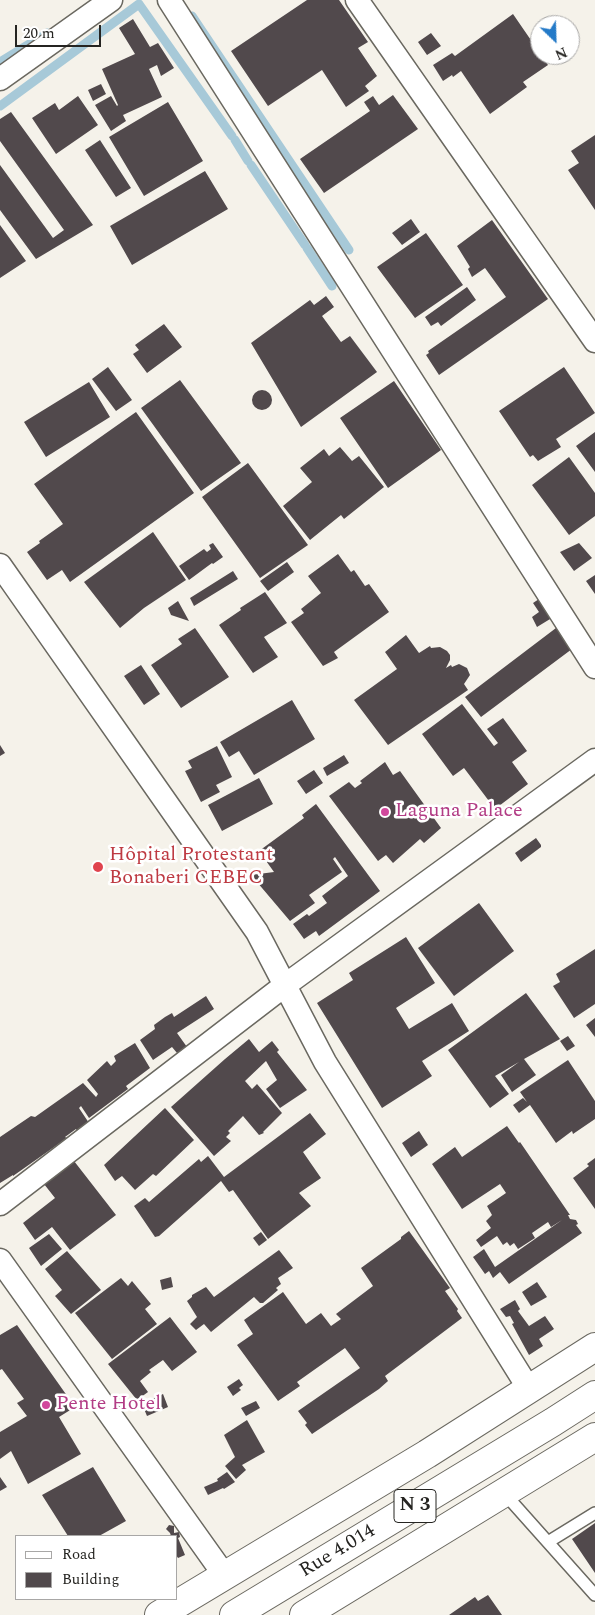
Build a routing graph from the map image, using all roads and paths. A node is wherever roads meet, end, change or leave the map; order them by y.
1 (111, 0) edge
2 (170, 0) edge
3 (356, 0) edge
4 (0, 79) edge
5 (595, 341) edge
6 (0, 565) edge
7 (595, 667) edge
8 (595, 760) edge
9 (284, 986) junction
10 (0, 1204) edge
11 (0, 1260) edge
12 (595, 1347) edge
13 (529, 1389) junction
14 (595, 1395) edge
15 (595, 1437) edge
16 (504, 1493) junction
17 (595, 1513) edge
18 (548, 1542) junction
19 (225, 1576) junction
20 (595, 1595) edge
21 (159, 1615) edge
22 (234, 1615) edge
23 (304, 1615) edge

1 - 4 street
2 - 7 street
3 - 5 street
6 - 9 street
8 - 9 street
9 - 10 street
9 - 13 street
11 - 19 street
12 - 13 main road
13 - 19 main road
14 - 22 main road, Rue 4.014 / N 3
15 - 16 main road
16 - 18 lane
16 - 23 main road
17 - 18 lane
18 - 20 lane
19 - 21 main road

